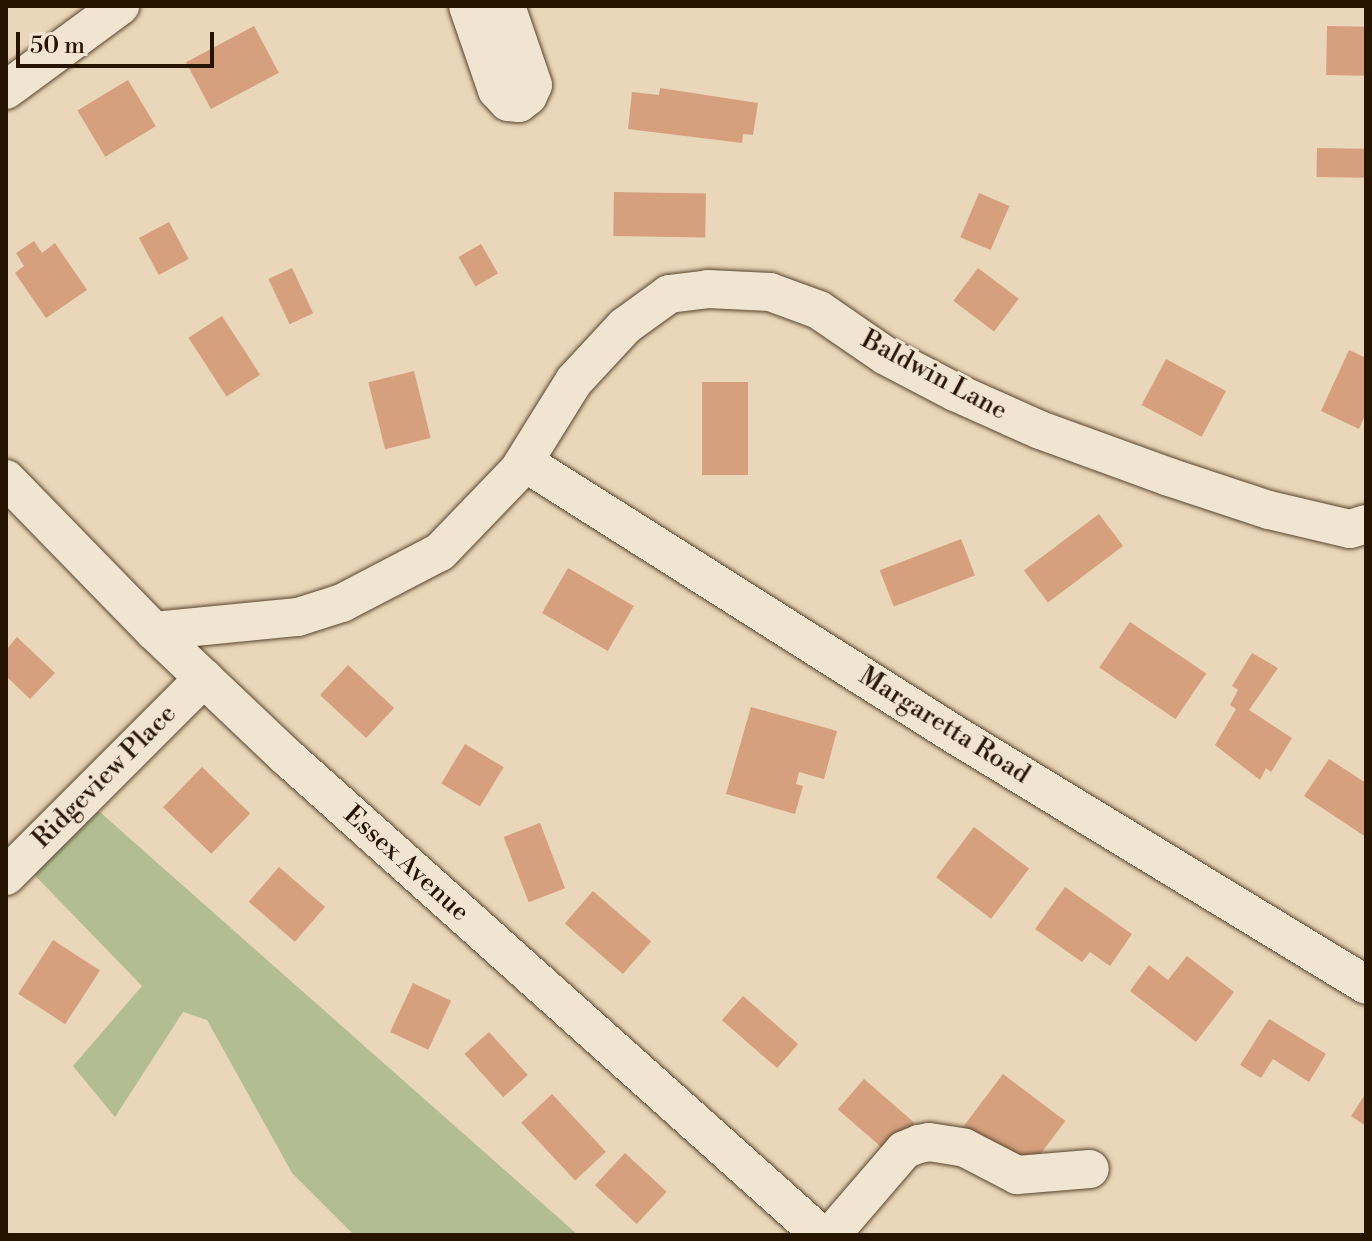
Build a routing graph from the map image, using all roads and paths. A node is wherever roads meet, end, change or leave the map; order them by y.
1 (120, 6) edge
2 (468, 6) edge
3 (506, 6) edge
4 (6, 90) edge
5 (524, 462) junction
6 (6, 479) edge
7 (1366, 524) edge
8 (154, 631) junction
9 (204, 678) junction
10 (6, 876) edge
11 (1366, 985) edge
12 (1090, 1169) dead end
13 (821, 1235) edge
14 (831, 1235) edge

1 - 4 street
2 - 3 street
5 - 7 street, Baldwin Lane
5 - 8 street, Baldwin Lane
5 - 11 street, Margaretta Road
6 - 8 street, Essex Avenue
8 - 9 street, Essex Avenue
9 - 10 street, Ridgeview Place
9 - 13 street, Essex Avenue
12 - 14 street

